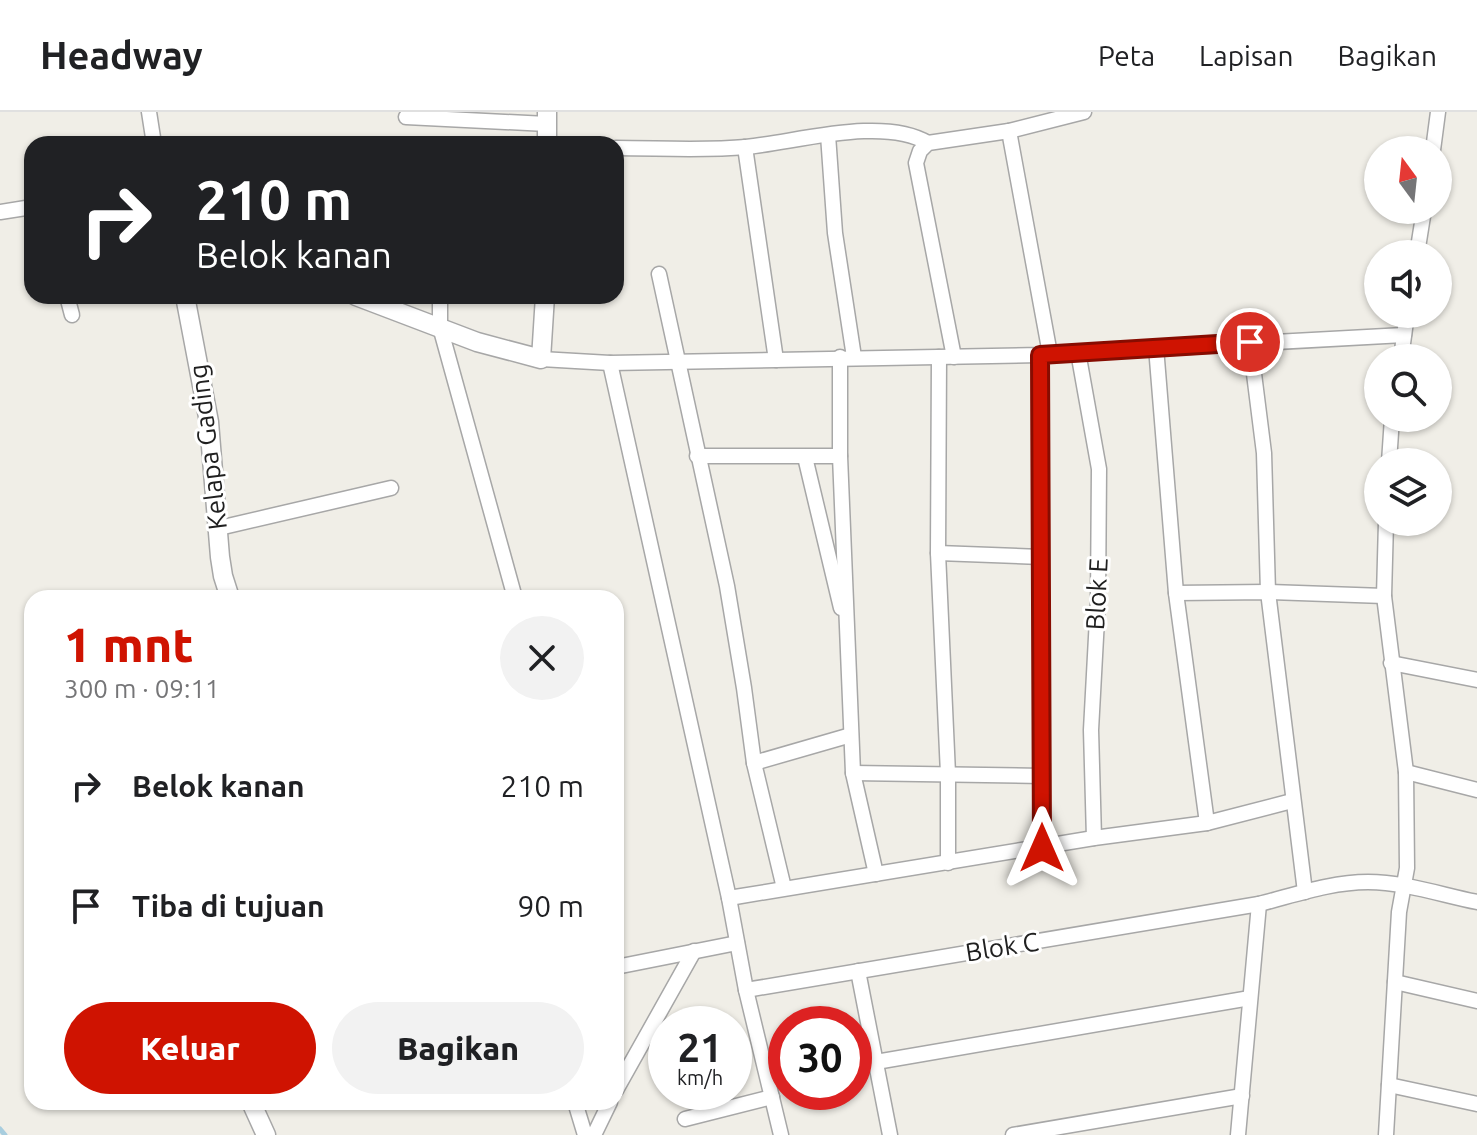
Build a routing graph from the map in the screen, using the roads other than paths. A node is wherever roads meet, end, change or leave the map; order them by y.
1 (149, 112) edge
2 (1084, 112) edge
3 (1438, 112) edge
4 (406, 117) dead end
5 (547, 118) edge
6 (1009, 131) junction
7 (828, 135) junction
8 (153, 136) edge
9 (1435, 136) edge
10 (928, 143) junction
11 (745, 147) junction
12 (624, 148) edge
13 (24, 208) edge
14 (0, 212) edge
15 (659, 274) dead end
16 (69, 304) edge
17 (187, 304) edge
18 (378, 304) edge
19 (440, 304) edge
20 (544, 304) edge
21 (72, 315) dead end
22 (440, 327) junction
23 (1405, 328) edge
24 (1404, 335) junction
25 (1250, 342) junction
26 (1403, 344) edge
27 (1156, 347) junction
28 (1078, 352) junction
29 (1045, 355) junction
30 (847, 357) junction
31 (946, 357) junction
32 (541, 359) junction
33 (776, 360) junction
34 (678, 362) junction
35 (610, 363) junction
36 (697, 456) junction
37 (840, 456) junction
38 (805, 457) junction
39 (391, 488) dead end
40 (219, 528) junction
41 (1386, 536) edge
42 (938, 553) junction
43 (1041, 557) junction
44 (227, 590) edge
45 (513, 590) edge
46 (1268, 592) junction
47 (1176, 593) junction
48 (1384, 596) junction
49 (848, 641) junction
50 (1391, 663) junction
51 (1477, 680) edge
52 (851, 735) junction
53 (754, 763) junction
54 (1406, 772) junction
55 (853, 773) junction
56 (948, 774) junction
57 (1042, 776) junction
58 (1477, 790) edge
59 (1292, 801) junction
60 (1207, 823) junction
61 (1094, 838) junction
62 (1042, 848) junction
63 (948, 863) junction
64 (876, 874) junction
65 (1403, 886) junction
66 (784, 888) junction
67 (1305, 892) junction
68 (729, 898) junction
69 (1477, 902) edge
70 (1259, 904) junction
71 (737, 943) junction
72 (694, 951) junction
73 (624, 965) edge
74 (858, 971) junction
75 (1395, 982) junction
76 (746, 990) junction
77 (1250, 998) junction
78 (1477, 1001) edge
79 (876, 1062) junction
80 (624, 1076) edge
81 (768, 1081) edge
82 (1389, 1085) junction
83 (1242, 1096) junction
84 (768, 1098) edge
85 (1477, 1104) edge
86 (255, 1110) edge
87 (577, 1110) edge
88 (606, 1110) edge
89 (775, 1110) edge
90 (685, 1119) dead end
91 (266, 1135) edge
92 (585, 1135) edge
93 (594, 1135) edge
94 (781, 1135) edge
95 (890, 1135) edge
96 (1013, 1135) edge
97 (1238, 1135) edge
98 (1386, 1135) edge

1 - 8 street
2 - 6 street
3 - 9 street
4 - 5 street
6 - 10 street
6 - 29 street
7 - 10 street
7 - 11 street
7 - 30 street
10 - 31 street
11 - 12 street
11 - 33 street
13 - 14 street
15 - 34 street
16 - 21 street
17 - 40 street, Kelapa Gading
18 - 22 street
19 - 22 street
20 - 32 street
22 - 32 street
22 - 45 street
23 - 24 street
24 - 25 street
24 - 26 street
25 - 27 street
25 - 46 street
27 - 28 street
27 - 47 street
28 - 29 street
28 - 61 street, Blok E
29 - 31 street
29 - 43 street
30 - 31 street
30 - 33 street
30 - 37 street
31 - 42 street
32 - 35 street
33 - 34 street
34 - 35 street
34 - 36 street
35 - 68 street
36 - 38 street
36 - 53 street
37 - 38 street
37 - 49 street
38 - 49 street
39 - 40 street
40 - 44 street, Kelapa Gading
41 - 48 street
42 - 43 street
42 - 56 street
43 - 57 street
46 - 47 street
46 - 48 street
46 - 59 street
47 - 60 street
48 - 50 street
49 - 52 street
50 - 51 street
50 - 54 street
52 - 53 street
52 - 55 street
53 - 66 street
54 - 58 street
54 - 65 street
55 - 56 street
55 - 64 street
56 - 57 street
56 - 63 street
57 - 62 street
59 - 60 street
59 - 67 street
60 - 61 street
61 - 62 street
62 - 63 street
63 - 64 street
64 - 66 street
65 - 67 street, Blok C
65 - 69 street, Blok C
65 - 75 street
66 - 68 street
67 - 70 street, Blok C
68 - 71 street
70 - 74 street, Blok C
70 - 77 street
71 - 72 street
71 - 76 street
72 - 73 street
72 - 80 street
74 - 76 street, Blok C
74 - 79 street
75 - 78 street
75 - 82 street
76 - 81 street
77 - 79 street
77 - 83 street
79 - 95 street
82 - 85 street
82 - 98 street
83 - 96 street
83 - 97 street
84 - 90 street
86 - 91 street
87 - 92 street
88 - 93 street
89 - 94 street

